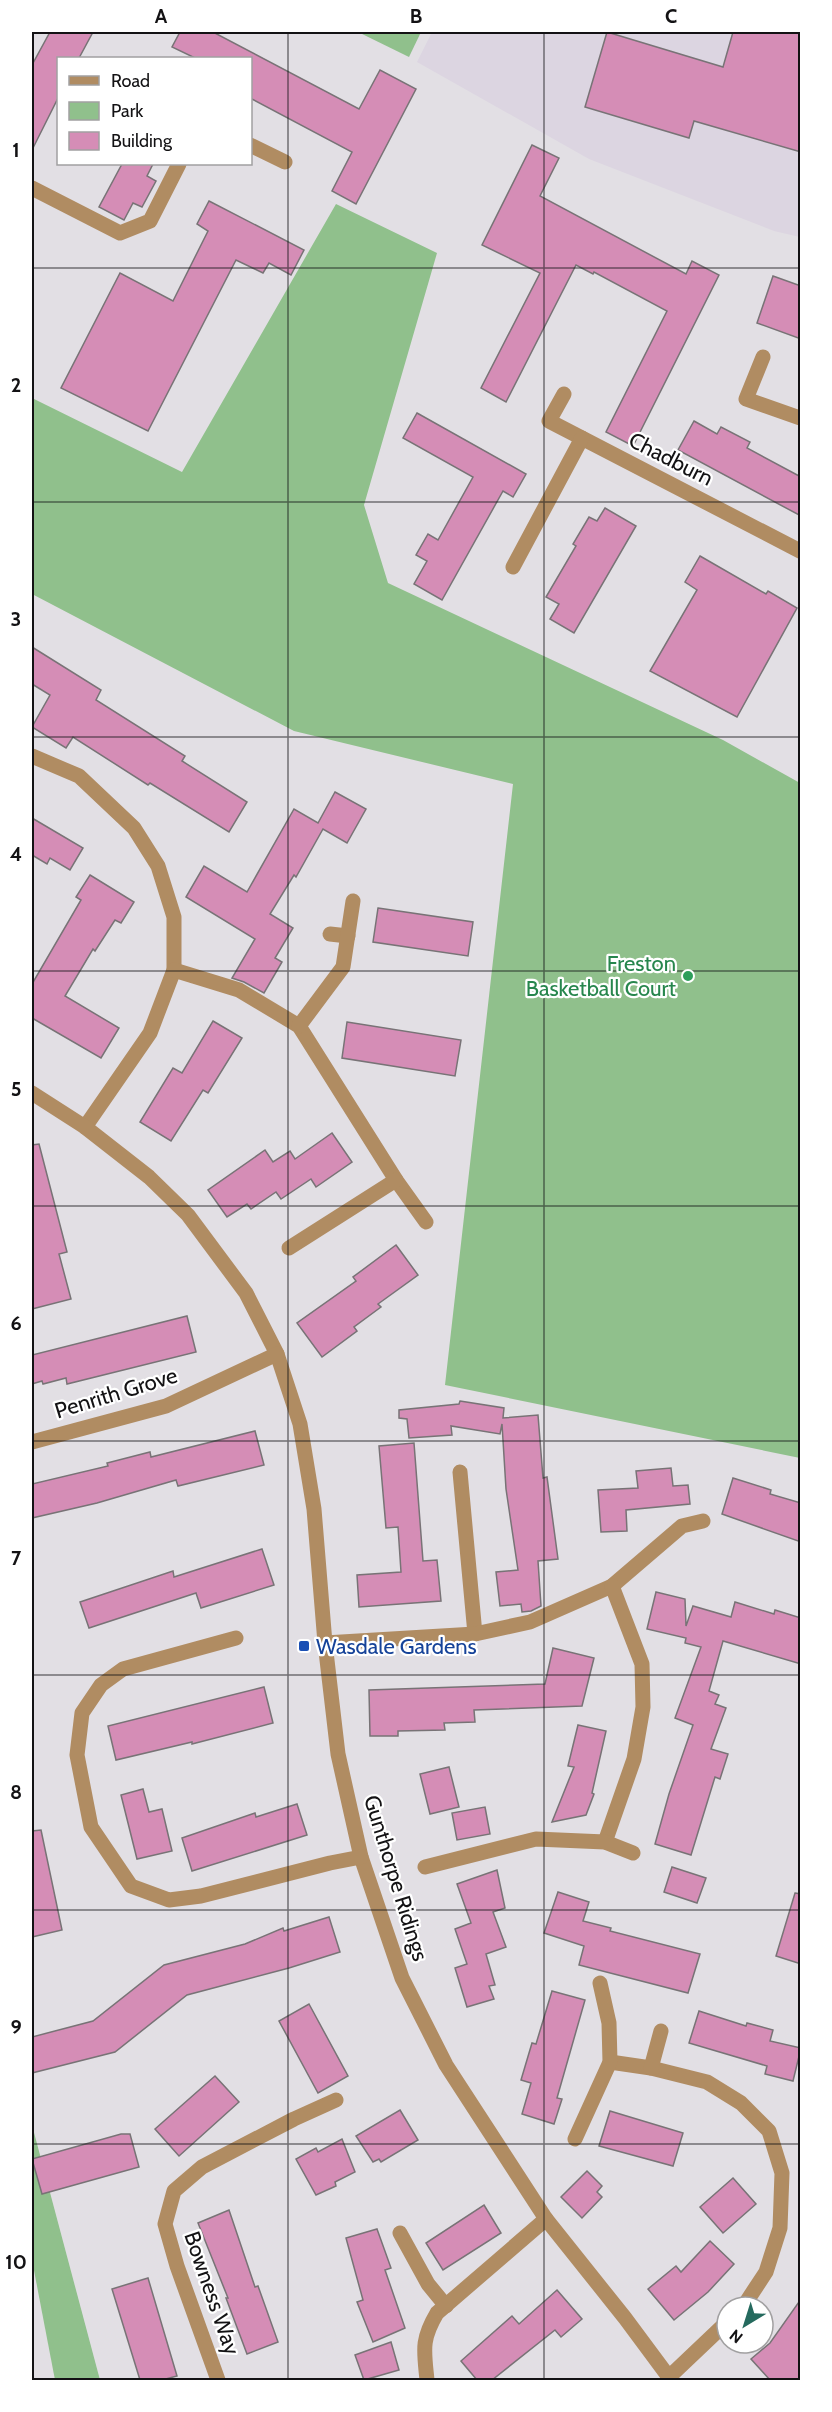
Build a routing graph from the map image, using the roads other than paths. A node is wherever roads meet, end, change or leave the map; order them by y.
1 (252, 146) edge
2 (285, 162) dead end
3 (178, 165) edge
4 (32, 188) edge
5 (763, 357) dead end
6 (564, 394) dead end
7 (801, 418) edge
8 (582, 438) junction
9 (801, 551) edge
10 (513, 567) dead end
11 (32, 756) edge
12 (353, 902) dead end
13 (330, 934) dead end
14 (348, 936) junction
15 (174, 970) junction
16 (299, 1026) junction
17 (32, 1094) edge
18 (85, 1127) junction
19 (396, 1180) junction
20 (426, 1222) dead end
21 (289, 1248) dead end
22 (277, 1354) junction
23 (32, 1442) edge
24 (460, 1472) dead end
25 (703, 1521) dead end
26 (612, 1586) junction
27 (475, 1634) junction
28 (236, 1638) dead end
29 (325, 1644) junction
30 (605, 1842) junction
31 (633, 1853) dead end
32 (361, 1857) junction
33 (425, 1867) dead end
34 (600, 1983) dead end
35 (661, 2031) dead end
36 (610, 2062) junction
37 (651, 2068) junction
38 (336, 2100) dead end
39 (575, 2139) dead end
40 (546, 2219) junction
41 (400, 2233) dead end
42 (751, 2295) edge
43 (446, 2306) junction
44 (715, 2334) edge
45 (669, 2379) edge
46 (218, 2380) edge
47 (427, 2380) edge

1 - 2 street
3 - 4 street
5 - 7 street
6 - 8 street, Chadburn
8 - 9 street, Chadburn
8 - 10 street
11 - 15 street
12 - 14 street
13 - 14 street
14 - 16 street
15 - 16 street
15 - 18 street
16 - 19 street
17 - 18 street, Gunthorpe Ridings
18 - 22 street, Gunthorpe Ridings
19 - 20 street
19 - 21 street
22 - 23 street, Penrith Grove
22 - 29 street, Gunthorpe Ridings
24 - 27 street
25 - 26 street
26 - 27 street
26 - 30 street
27 - 29 street
28 - 32 street
29 - 32 street, Gunthorpe Ridings
30 - 31 street
30 - 33 street
32 - 40 street, Gunthorpe Ridings
34 - 36 street
35 - 37 street
36 - 37 street
36 - 39 street
37 - 42 street
38 - 46 street, Bowness Way
40 - 43 street
40 - 45 street, Gunthorpe Ridings
41 - 43 street
43 - 47 street
44 - 45 street

